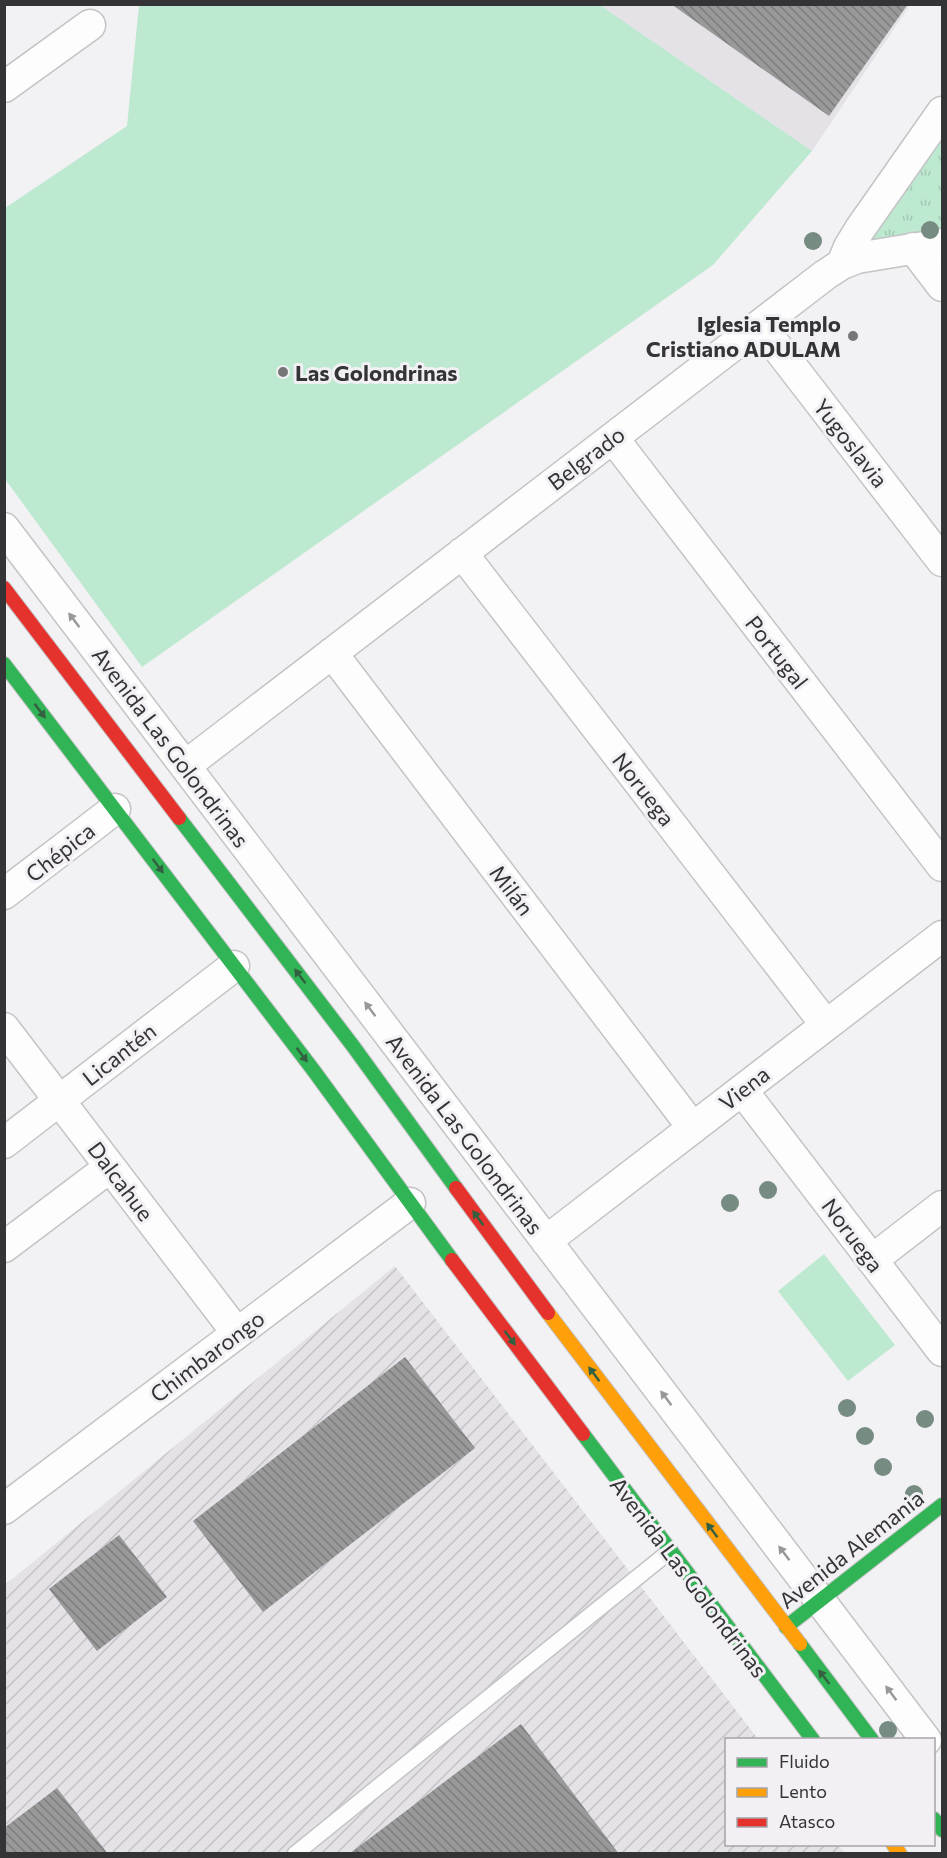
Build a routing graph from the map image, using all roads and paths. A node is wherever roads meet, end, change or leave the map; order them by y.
1 (90, 25) dead end
2 (4, 87) edge
3 (942, 112) edge
4 (942, 244) edge
5 (913, 248) junction
6 (842, 264) junction
7 (942, 286) edge
8 (760, 325) junction
9 (612, 438) junction
10 (4, 528) edge
11 (462, 553) junction
12 (942, 561) edge
13 (4, 588) edge
14 (332, 653) junction
15 (4, 664) edge
16 (185, 766) junction
17 (115, 809) junction
18 (942, 866) edge
19 (4, 894) edge
20 (942, 936) edge
21 (234, 966) junction
22 (826, 1025) junction
23 (4, 1028) edge
24 (742, 1090) junction
25 (59, 1100) junction
26 (693, 1128) junction
27 (4, 1143) edge
28 (110, 1167) junction
29 (410, 1203) junction
30 (942, 1206) edge
31 (546, 1241) junction
32 (4, 1247) edge
33 (872, 1260) junction
34 (237, 1333) junction
35 (942, 1351) edge
36 (942, 1505) edge
37 (4, 1509) edge
38 (670, 1551) junction
39 (689, 1577) junction
40 (718, 1592) dead end
41 (819, 1600) junction
42 (756, 1612) dead end
43 (786, 1627) junction
44 (780, 1641) dead end
45 (776, 1665) dead end
46 (776, 1691) junction
47 (811, 1738) edge
48 (870, 1738) edge
49 (924, 1738) edge
50 (295, 1854) edge

1 - 2 street
3 - 6 street, Belgrado
4 - 5 street
5 - 6 street
5 - 7 street
6 - 8 street, Belgrado
8 - 9 street, Belgrado
8 - 12 street, Yugoslavia
9 - 11 street, Belgrado
9 - 18 street, Portugal
16 -> 10 street, Avenida Las Golondrinas
11 - 14 street, Belgrado
11 - 22 street, Noruega
43 -> 13 main road, Avenida Las Golondrinas
14 - 16 street, Belgrado
14 - 26 street, Milán
15 -> 17 main road, Avenida Las Golondrinas
31 -> 16 street, Avenida Las Golondrinas
17 - 19 street, Chépica
17 -> 21 main road, Avenida Las Golondrinas
20 - 22 street, Viena
21 - 25 street, Licantén
21 -> 29 main road, Avenida Las Golondrinas
22 - 24 street, Viena
23 - 25 street, Dalcahue
24 - 26 street, Viena
24 - 33 street, Noruega
25 - 27 street, Licantén
25 - 28 street, Dalcahue
26 - 31 street, Viena
28 - 32 street
28 - 34 street, Dalcahue
29 - 34 street, Chimbarongo
29 -> 38 main road, Avenida Las Golondrinas
30 - 33 street
41 -> 31 street, Avenida Las Golondrinas
33 - 35 street, Noruega
34 - 37 street, Chimbarongo
36 - 41 main road, Avenida Alemania
38 - 39 main road, Avenida Las Golondrinas
38 - 50 lane
39 - 40 main road
39 - 46 main road, Avenida Las Golondrinas
41 - 43 main road, Avenida Alemania
49 -> 41 street, Avenida Las Golondrinas
42 - 43 main road
43 - 44 main road
48 -> 43 main road, Avenida Las Golondrinas
45 - 46 main road
46 - 47 main road, Avenida Las Golondrinas

